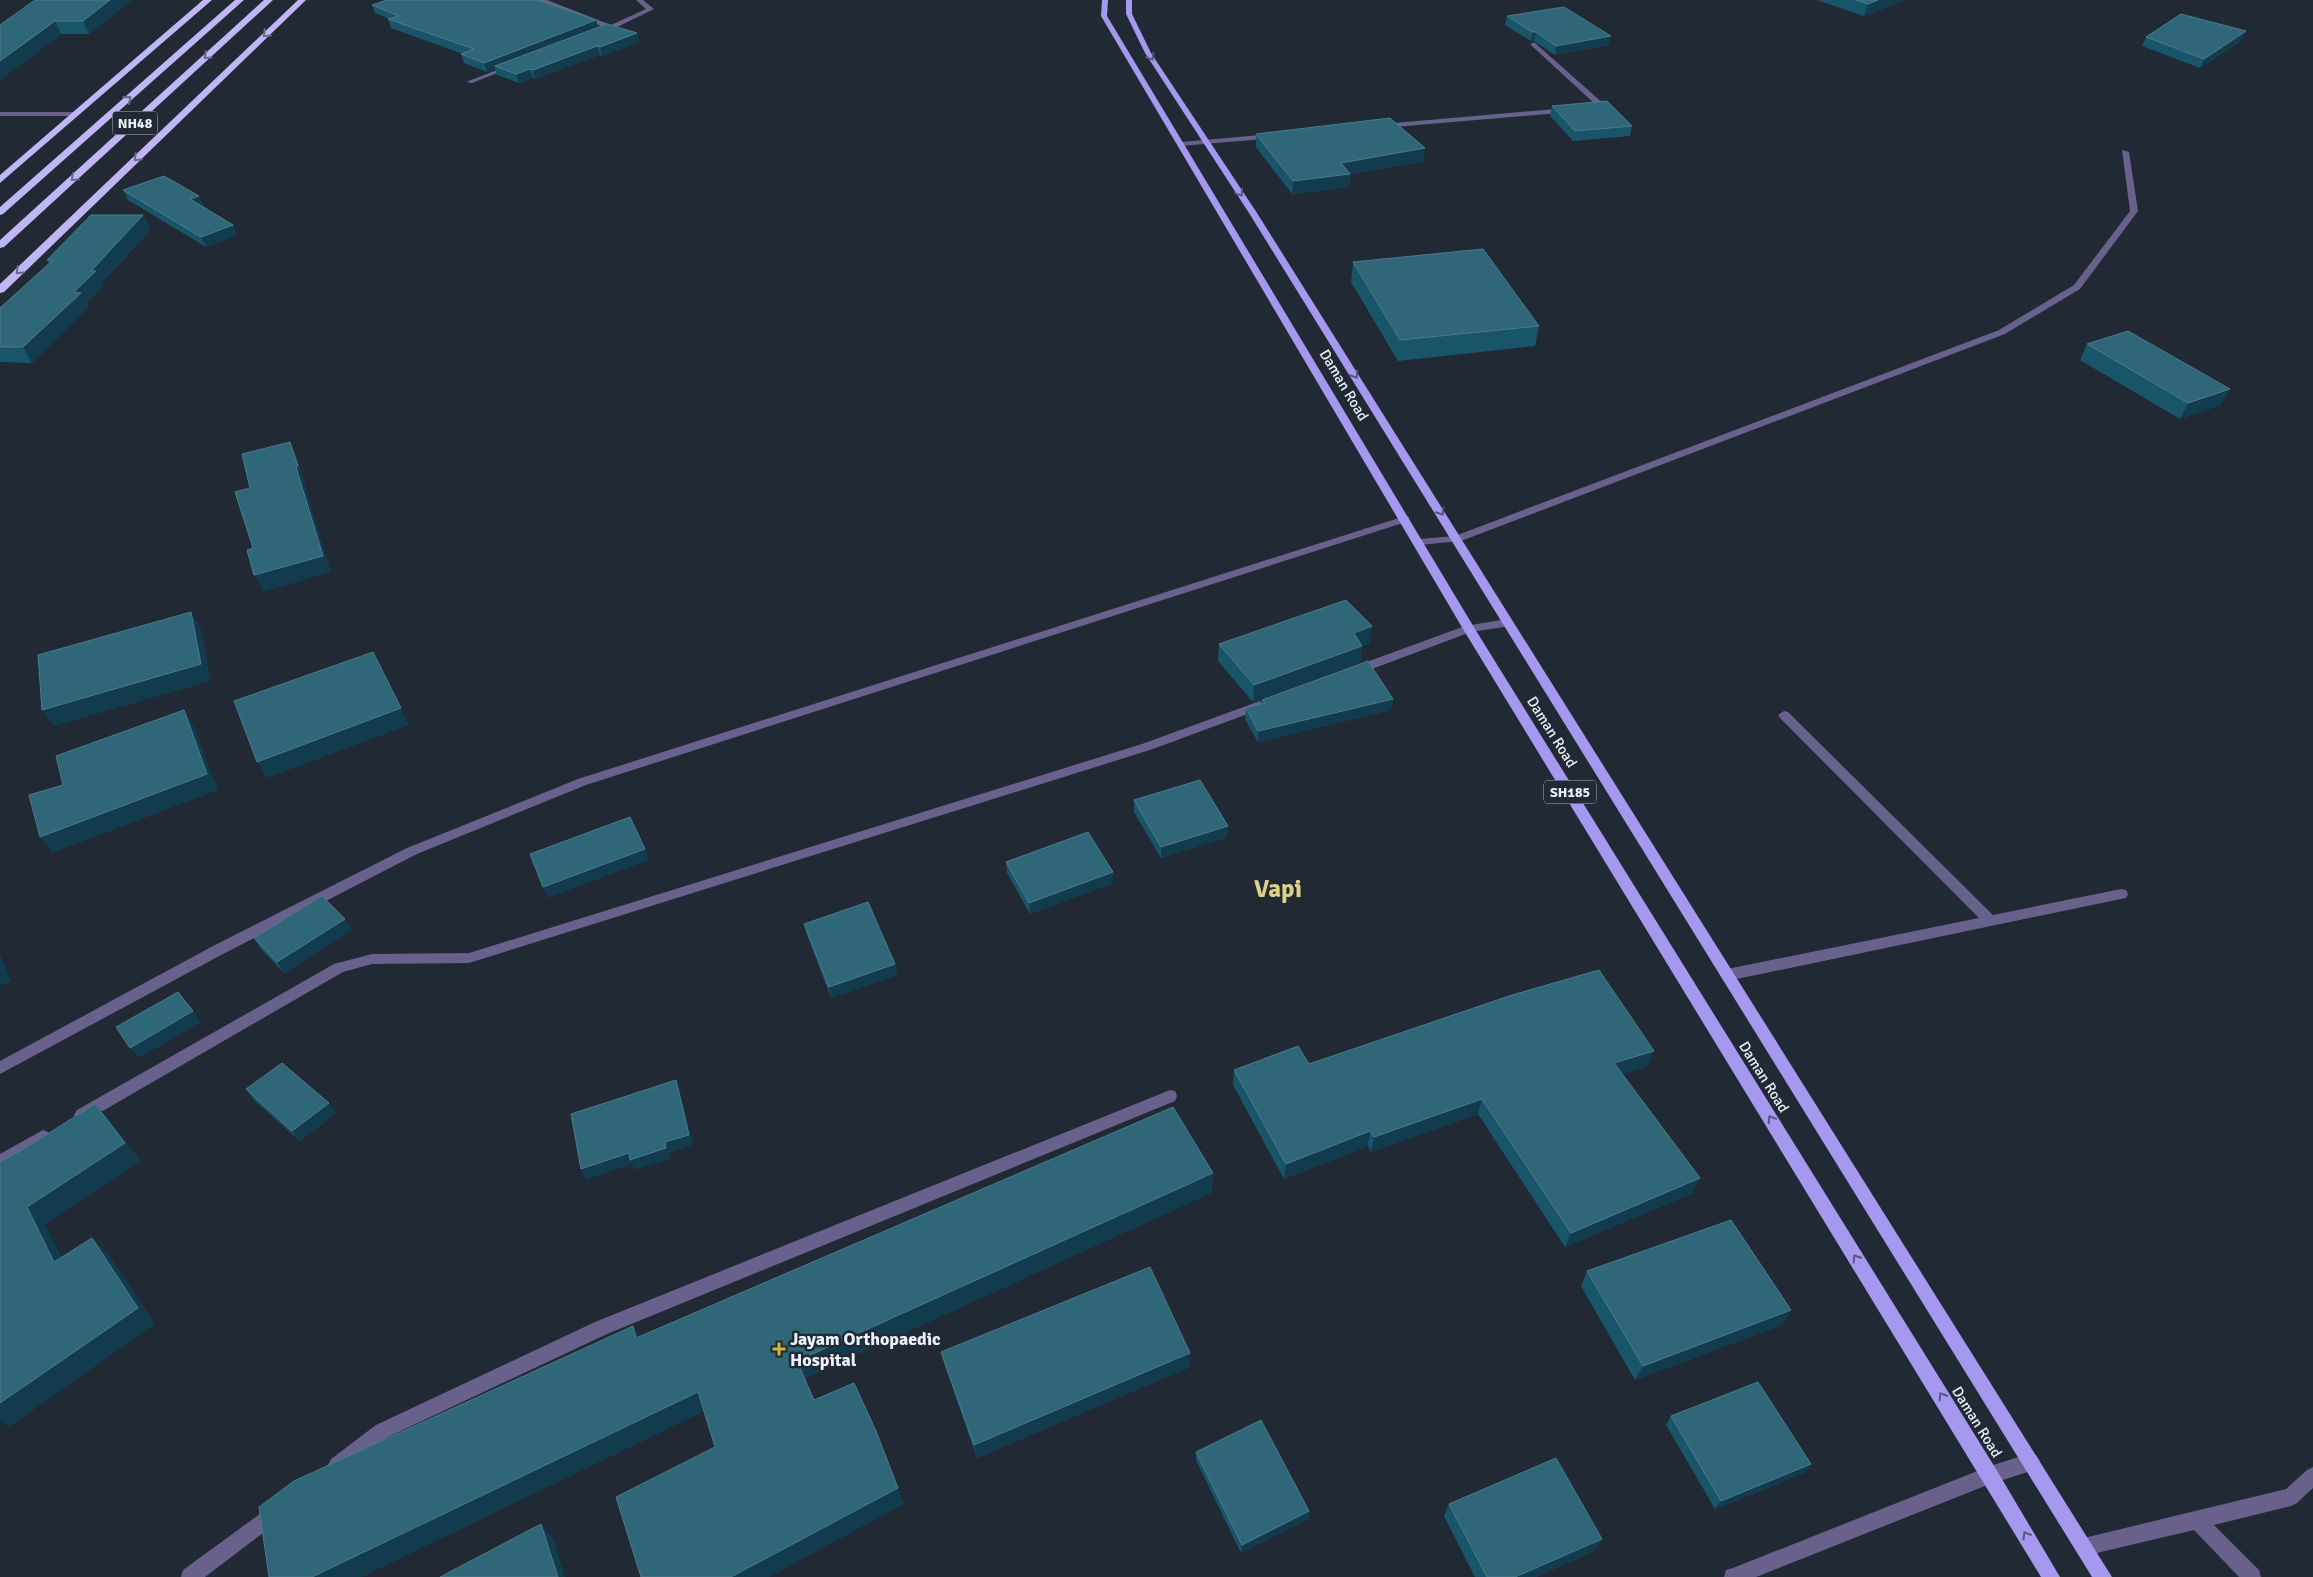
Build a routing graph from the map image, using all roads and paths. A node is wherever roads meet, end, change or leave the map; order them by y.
1 (208, 0) edge
2 (240, 0) edge
3 (269, 0) edge
4 (302, 0) edge
5 (541, 0) edge
6 (639, 0) edge
7 (1105, 0) edge
8 (1129, 0) edge
9 (612, 28) junction
10 (594, 35) edge
11 (1533, 44) edge
12 (523, 62) edge
13 (470, 82) dead end
14 (1582, 108) edge
15 (1572, 109) edge
16 (0, 114) edge
17 (74, 114) junction
18 (1375, 127) edge
19 (1286, 135) edge
20 (1207, 142) junction
21 (1181, 144) junction
22 (2125, 152) dead end
23 (0, 180) edge
24 (0, 212) edge
25 (0, 245) edge
26 (0, 290) edge
27 (1405, 519) junction
28 (1457, 539) junction
29 (1419, 542) junction
30 (1507, 623) junction
31 (1469, 629) junction
32 (1340, 676) edge
33 (1275, 700) edge
34 (1784, 715) dead end
35 (2121, 894) dead end
36 (1990, 921) junction
37 (1727, 974) junction
38 (0, 1068) edge
39 (1170, 1096) dead end
40 (68, 1123) edge
41 (51, 1133) edge
42 (0, 1162) edge
43 (2031, 1462) junction
44 (1990, 1475) junction
45 (2313, 1476) edge
46 (321, 1478) edge
47 (290, 1501) edge
48 (2197, 1520) junction
49 (2084, 1547) junction
50 (190, 1577) edge
51 (1734, 1577) edge
52 (2050, 1577) edge
53 (2103, 1577) edge
54 (2252, 1577) edge

1 - 17 highway
24 -> 2 highway, NH48
3 -> 25 highway, NH48
4 -> 26 highway
5 - 9 street
6 - 9 street
7 - 21 main road, Daman Road / SH185
8 -> 20 main road
9 - 10 street
11 - 14 street
12 - 13 street
15 - 18 street
16 - 17 street
17 - 23 highway
19 - 20 street
20 - 21 street
20 -> 28 main road
21 - 27 main road, Daman Road / SH185
22 - 28 street
27 - 29 main road, Daman Road / SH185
27 - 38 street
28 - 29 street
28 - 30 main road
29 - 31 main road, Daman Road / SH185
30 - 31 street
30 - 37 main road
31 - 32 street
44 -> 31 main road, Daman Road / SH185
33 - 40 street
34 - 36 street
35 - 36 street
36 - 37 street
37 - 43 main road
39 - 46 street
41 - 42 street
43 - 44 street
43 - 49 main road
44 - 51 street
52 -> 44 main road, Daman Road / SH185
45 - 48 street
47 - 50 street
48 - 49 street
48 - 54 street
49 - 53 main road

